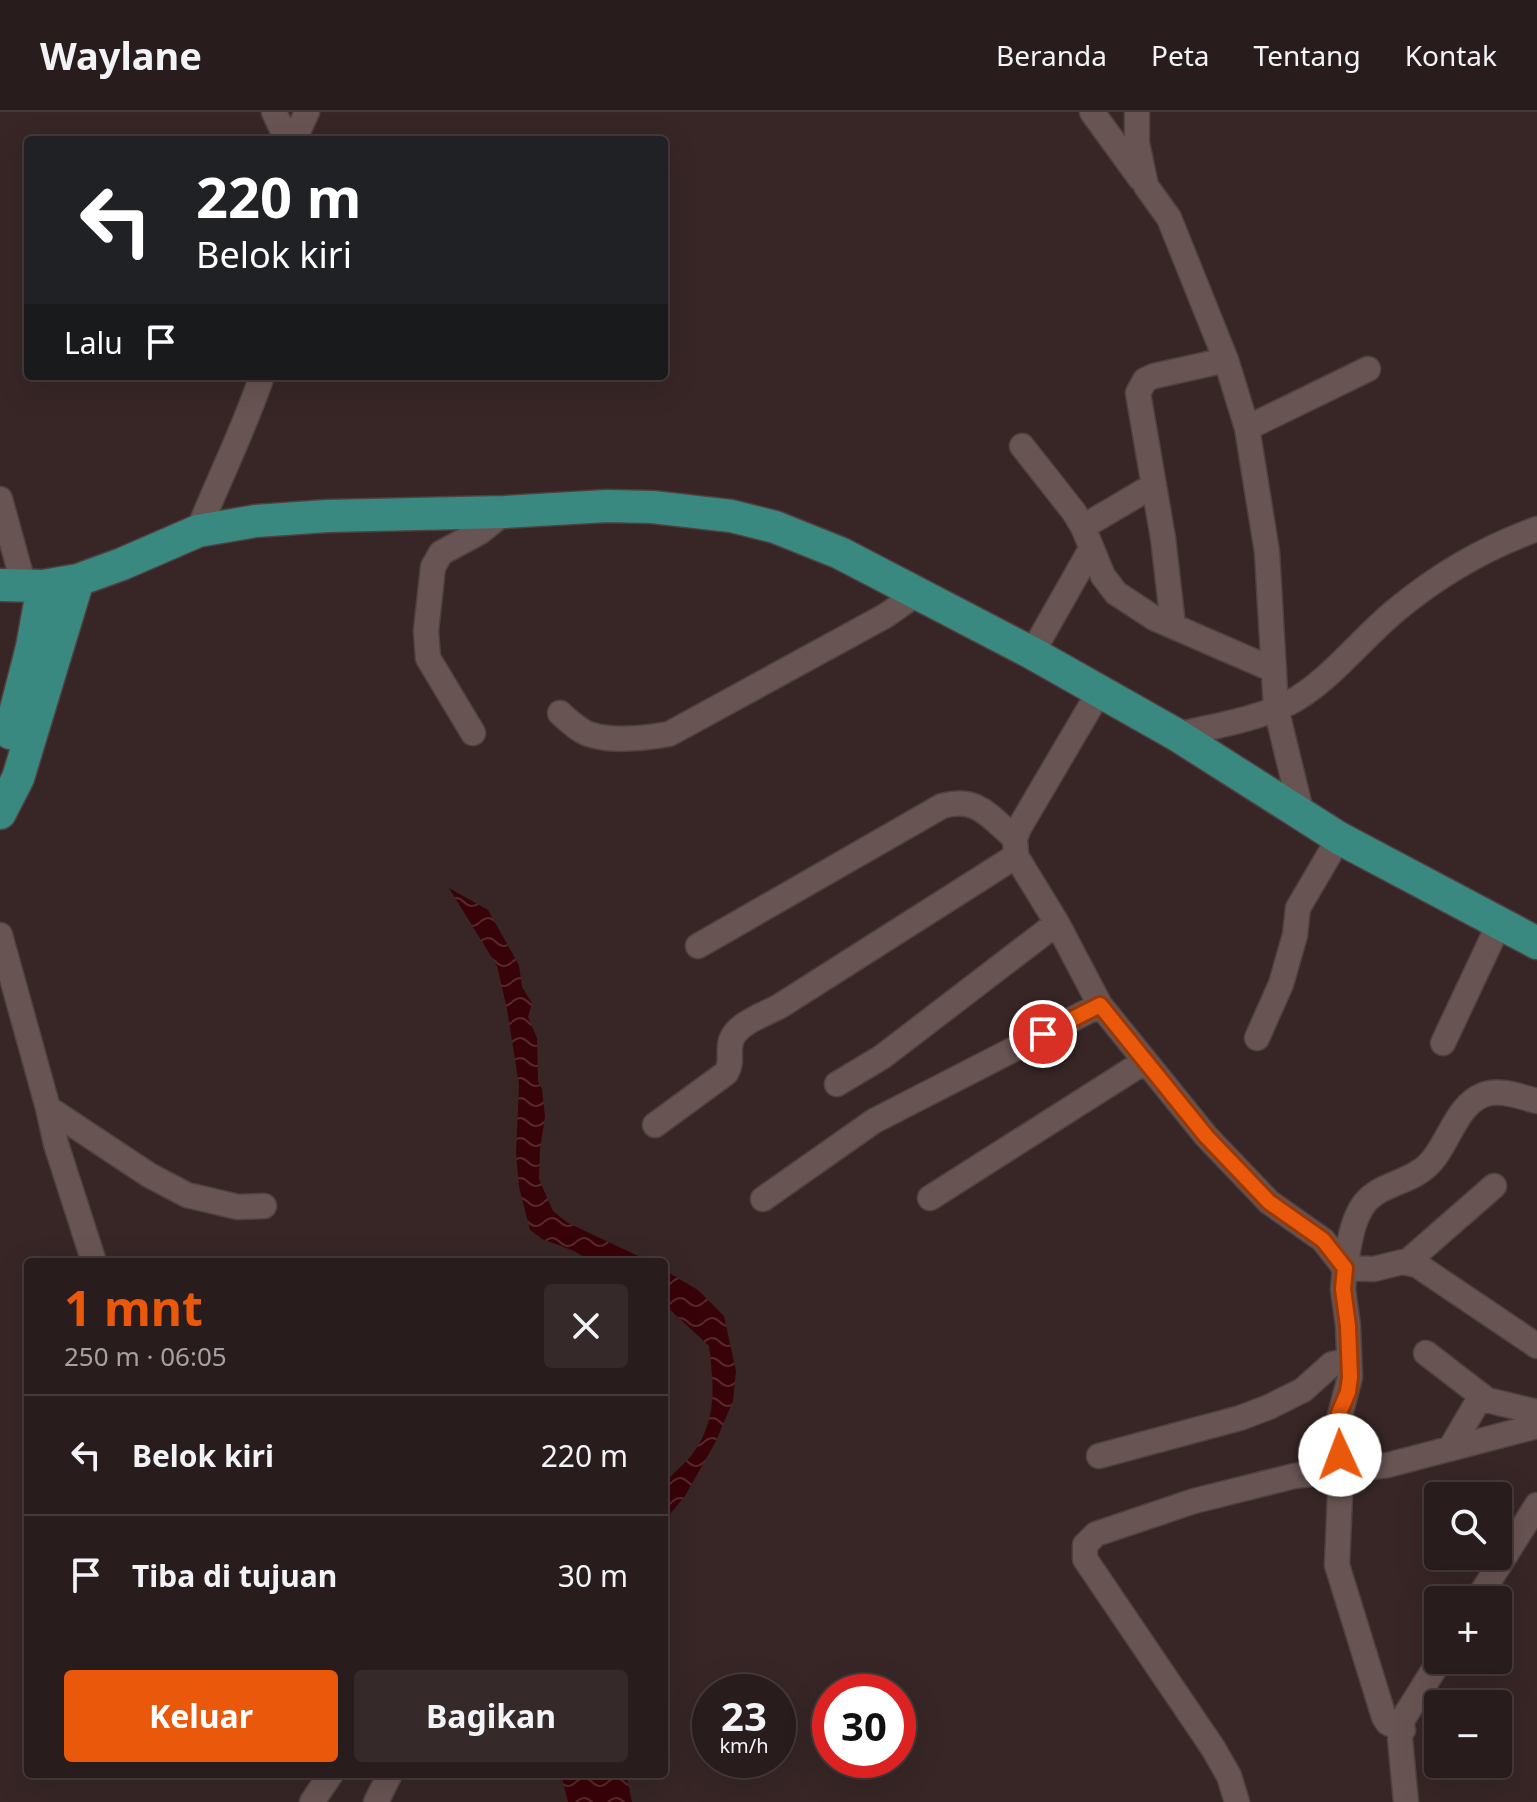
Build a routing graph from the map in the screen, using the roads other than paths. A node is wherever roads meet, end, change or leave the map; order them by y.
1 (274, 112) edge
2 (307, 112) edge
3 (1092, 112) edge
4 (1137, 112) edge
5 (285, 136) edge
6 (296, 136) edge
7 (1146, 186) junction
8 (1226, 360) junction
9 (1368, 369) dead end
10 (261, 380) edge
11 (1247, 428) junction
12 (1022, 446) dead end
13 (1154, 485) junction
14 (0, 499) edge
15 (505, 512) junction
16 (1537, 529) edge
17 (198, 531) junction
18 (1087, 538) junction
19 (78, 580) junction
20 (22, 586) edge
21 (918, 593) junction
22 (1173, 625) junction
23 (1032, 653) junction
24 (1274, 670) junction
25 (1099, 692) junction
26 (1276, 708) junction
27 (560, 713) dead end
28 (473, 733) dead end
29 (1177, 735) junction
30 (0, 766) edge
31 (0, 813) edge
32 (1302, 815) junction
33 (1339, 838) junction
34 (1016, 847) junction
35 (1057, 923) junction
36 (1499, 924) junction
37 (0, 935) edge
38 (1537, 943) edge
39 (698, 946) dead end
40 (1100, 1005) junction
41 (1257, 1038) dead end
42 (1443, 1043) dead end
43 (1144, 1062) junction
44 (837, 1084) dead end
45 (1537, 1101) edge
46 (48, 1108) junction
47 (655, 1125) dead end
48 (1494, 1186) dead end
49 (930, 1198) dead end
50 (763, 1199) dead end
51 (264, 1206) dead end
52 (93, 1258) edge
53 (1407, 1262) junction
54 (1345, 1268) junction
55 (1537, 1346) edge
56 (1426, 1353) dead end
57 (1348, 1361) junction
58 (1481, 1396) junction
59 (1537, 1412) edge
60 (1537, 1426) edge
61 (1450, 1449) junction
62 (1099, 1456) dead end
63 (1341, 1471) junction
64 (1537, 1505) edge
65 (1486, 1586) edge
66 (1431, 1674) edge
67 (1403, 1730) junction
68 (328, 1778) edge
69 (388, 1778) edge
70 (312, 1802) edge
71 (376, 1802) edge
72 (1237, 1802) edge
73 (1406, 1802) edge

1 - 5 street
2 - 6 street
3 - 7 street
4 - 7 street
7 - 8 street
8 - 11 street
8 - 13 street
9 - 11 street
10 - 17 street
11 - 24 street
12 - 18 street
13 - 18 street
13 - 22 street
14 - 20 street
15 - 17 main road
15 - 21 main road
15 - 28 street
16 - 26 street
17 - 19 main road
18 - 22 street
18 - 23 street
19 - 20 main road
19 - 31 main road
20 - 30 main road
21 - 23 main road
21 - 27 street
22 - 24 street
23 - 25 main road
24 - 26 street
25 - 29 main road
25 - 34 street
26 - 29 street
26 - 32 street
29 - 32 main road
32 - 33 main road
33 - 36 main road
33 - 41 street
34 - 35 street
34 - 39 street
34 - 47 street
35 - 40 street
35 - 44 street
36 - 38 main road
36 - 42 street
37 - 46 street
40 - 43 street
40 - 50 street
43 - 49 street
43 - 54 street
45 - 54 street
46 - 51 street
46 - 52 street
48 - 53 street
53 - 54 street
53 - 55 street
54 - 57 street
56 - 58 street
57 - 62 street
57 - 63 street
58 - 59 street
58 - 61 street
60 - 61 street
61 - 63 street
63 - 67 street
63 - 72 street
64 - 65 street
66 - 67 street
67 - 73 street
68 - 70 street
69 - 71 street

